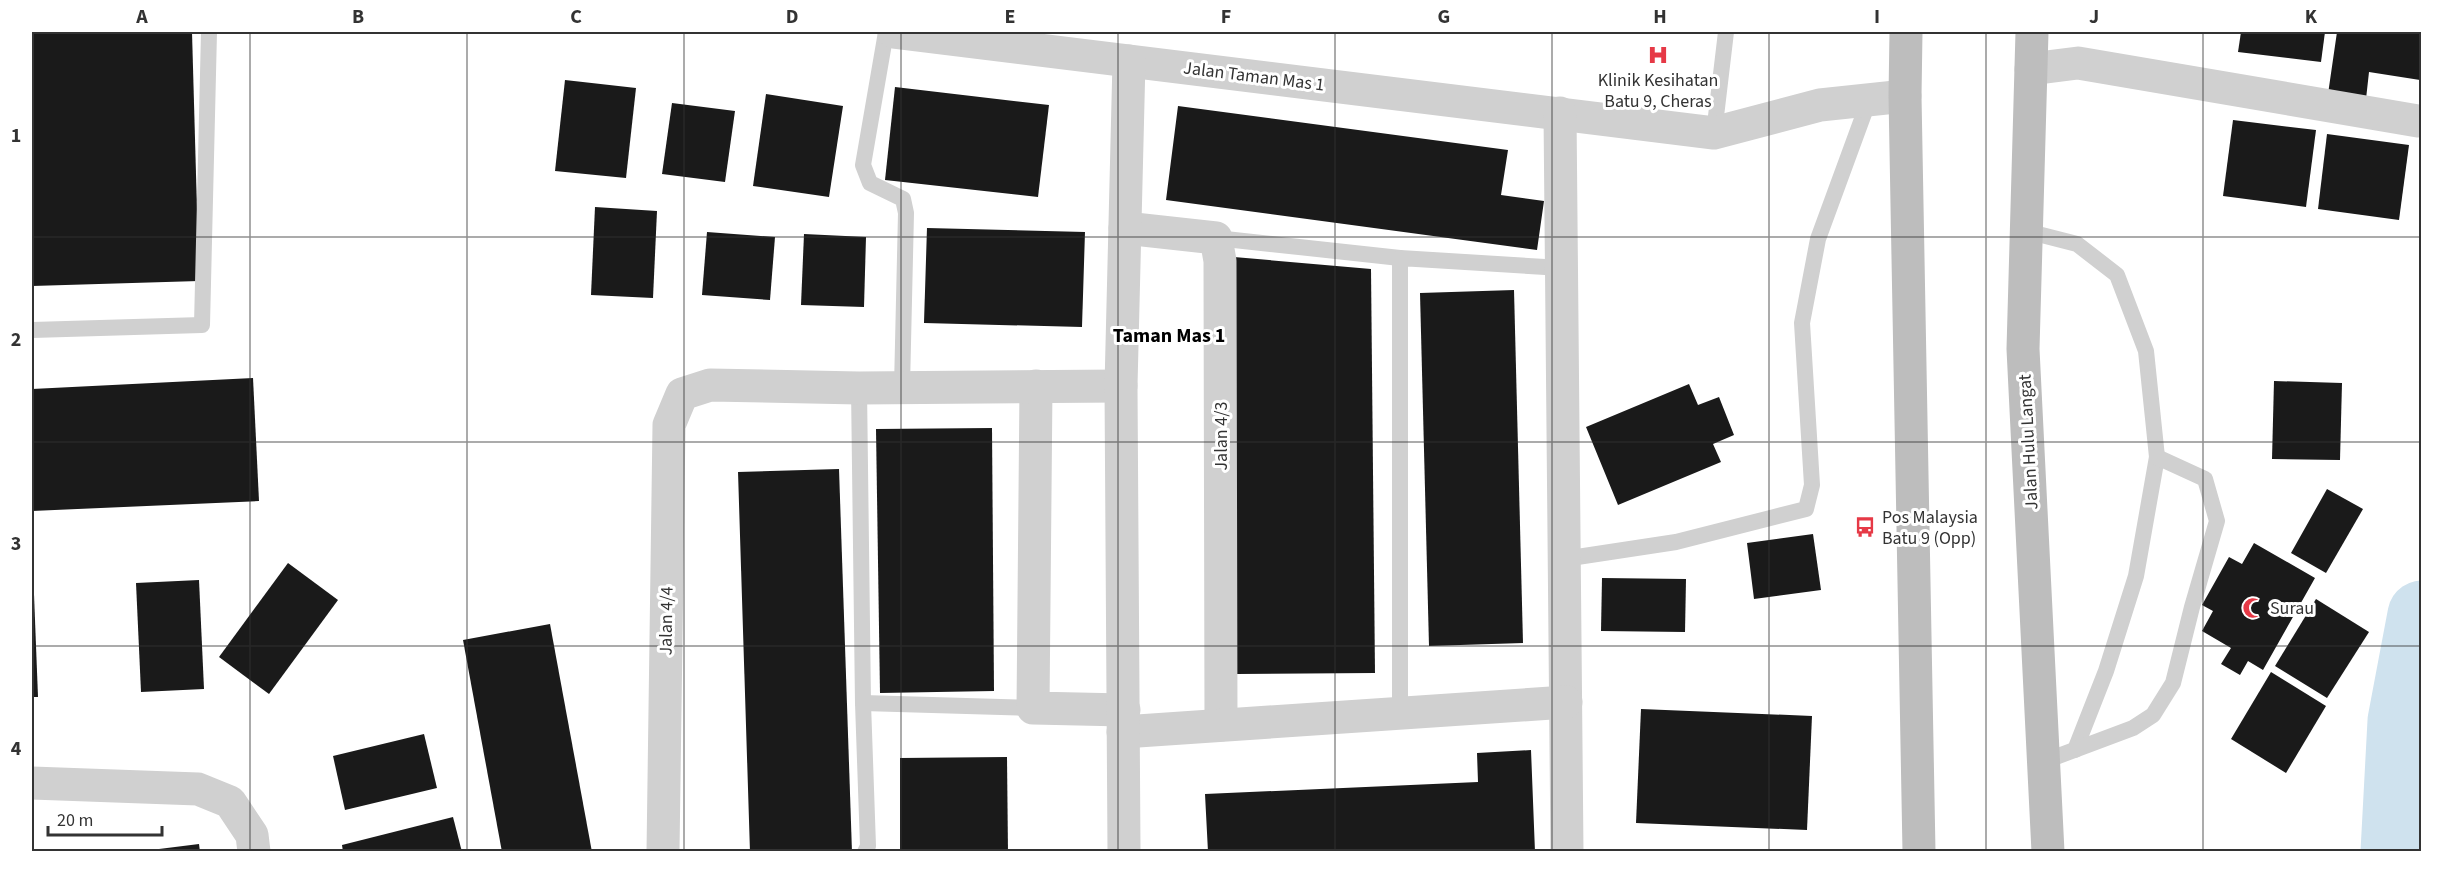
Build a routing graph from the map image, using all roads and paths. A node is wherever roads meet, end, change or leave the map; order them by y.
1 (209, 32) edge
2 (886, 32) edge
3 (894, 32) edge
4 (1726, 32) edge
5 (1906, 32) edge
6 (2032, 32) edge
7 (1129, 61) junction
8 (2031, 69) junction
9 (1905, 96) junction
10 (1869, 100) junction
11 (1560, 113) junction
12 (2418, 121) dead end
13 (1714, 133) junction
14 (1125, 228) junction
15 (2026, 231) junction
16 (1216, 238) junction
17 (1400, 258) junction
18 (1562, 268) junction
19 (32, 330) edge
20 (1036, 386) junction
21 (1122, 386) junction
22 (902, 387) junction
23 (859, 388) junction
24 (2157, 457) junction
25 (1564, 559) junction
26 (1566, 702) junction
27 (863, 704) junction
28 (1033, 708) junction
29 (1400, 713) junction
30 (1123, 721) junction
31 (1221, 725) junction
32 (2075, 750) junction
33 (2044, 762) junction
34 (32, 783) edge
35 (254, 852) edge
36 (663, 852) edge
37 (865, 852) edge
38 (1124, 852) edge
39 (1567, 852) edge
40 (1919, 852) edge
41 (2048, 852) edge

1 - 19 lane
2 - 22 lane
3 - 7 street, Jalan Taman Mas 1
4 - 13 lane
5 - 9 main road
6 - 8 main road, Jalan Hulu Langat
7 - 11 street, Jalan Taman Mas 1
7 - 14 street
8 - 12 street
8 - 15 main road, Jalan Hulu Langat
9 - 10 street
9 - 40 main road
10 - 13 street
10 - 25 lane
11 - 13 street, Jalan Taman Mas 1
11 - 18 street
14 - 16 street
14 - 21 street
15 - 24 lane
15 - 33 main road, Jalan Hulu Langat
16 - 17 lane
16 - 31 street, Jalan 4/3
17 - 18 lane
17 - 29 lane
18 - 25 street
20 - 21 street
20 - 22 street
20 - 28 street
21 - 30 street
22 - 23 street
23 - 27 lane
23 - 36 street, Jalan 4/4
24 - 32 lane
24 - 32 lane
25 - 26 street
26 - 29 street
26 - 39 street
27 - 28 lane
27 - 37 lane
28 - 30 street
29 - 31 street
30 - 31 street
30 - 38 street
32 - 33 lane
33 - 41 main road, Jalan Hulu Langat
34 - 35 street

